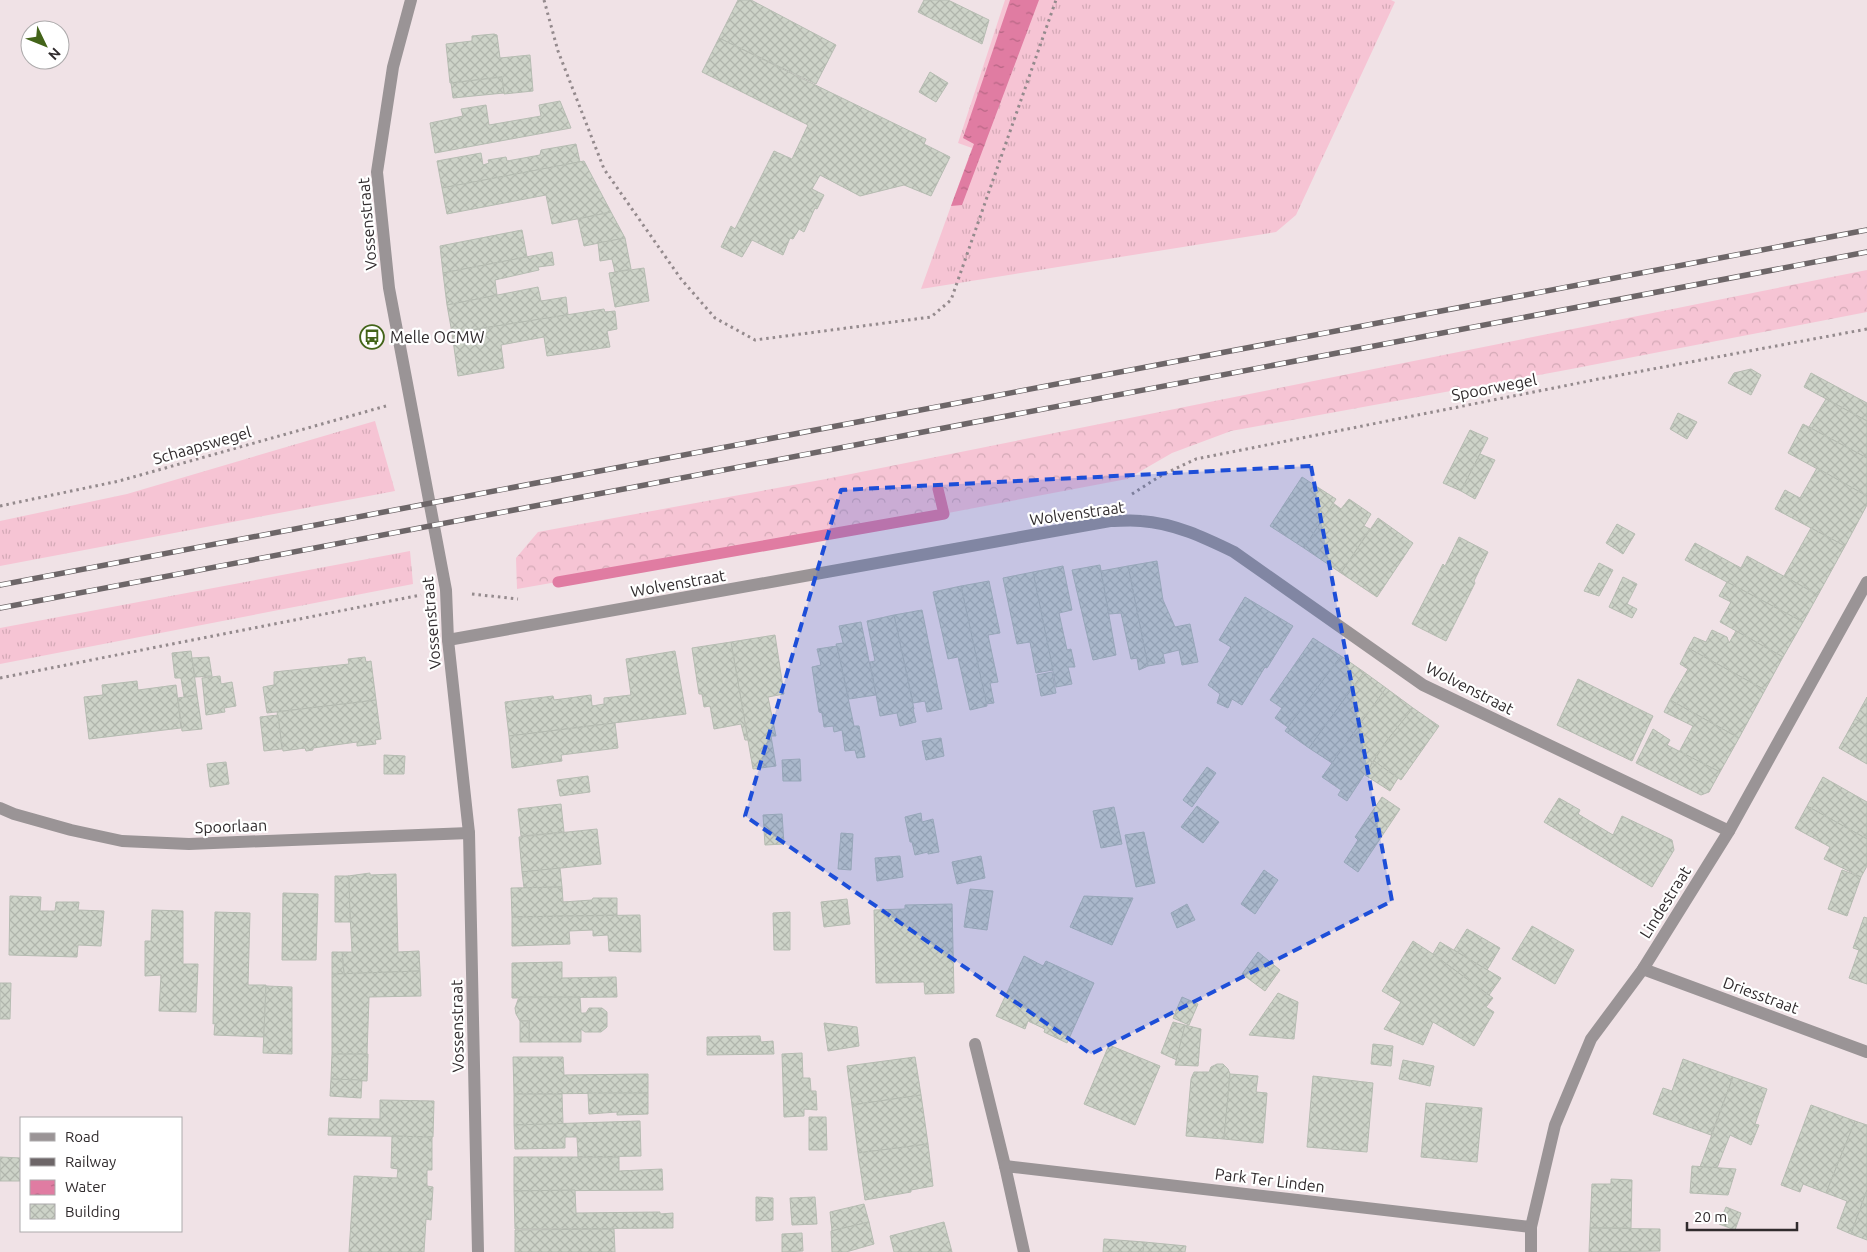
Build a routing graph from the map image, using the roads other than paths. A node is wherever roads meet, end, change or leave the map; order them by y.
1 (411, 0) edge
2 (1867, 582) edge
3 (448, 640) junction
4 (0, 808) edge
5 (1729, 830) junction
6 (468, 834) junction
7 (1643, 969) junction
8 (975, 1044) dead end
9 (1867, 1052) edge
10 (1005, 1166) junction
11 (1531, 1227) junction
12 (478, 1252) edge
13 (1024, 1252) edge
14 (1531, 1252) edge

1 - 3 street, Vossenstraat
2 - 5 street, Lindestraat
3 - 5 street, Wolvenstraat
3 - 6 street, Vossenstraat
4 - 6 street, Spoorlaan
5 - 7 street, Lindestraat
6 - 12 street, Vossenstraat
7 - 9 street, Driesstraat
7 - 11 street, Lindestraat
8 - 10 street
10 - 11 street, Park Ter Linden
10 - 13 street
11 - 14 street, Lindestraat

